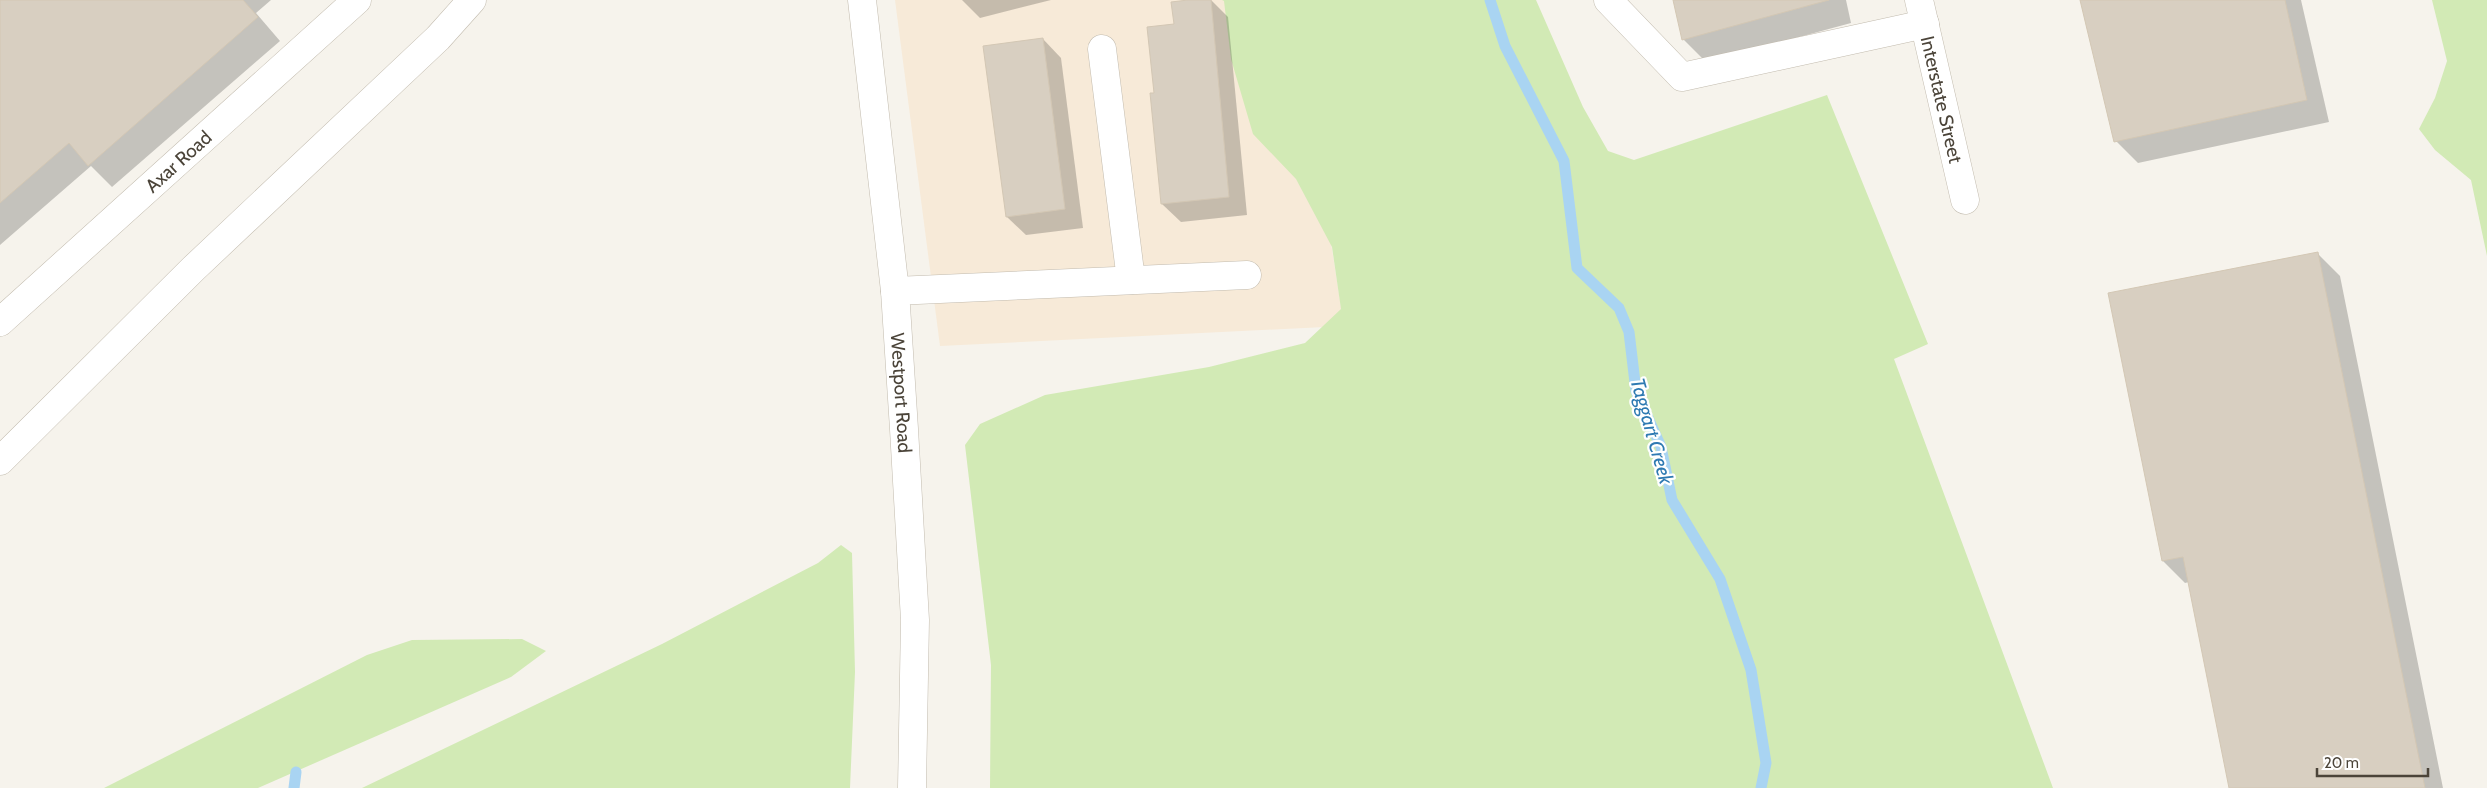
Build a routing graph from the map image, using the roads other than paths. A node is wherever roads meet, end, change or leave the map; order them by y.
1 (357, 0) edge
2 (472, 0) edge
3 (862, 0) edge
4 (1608, 0) edge
5 (1922, 12) edge
6 (1102, 49) dead end
7 (1965, 200) dead end
8 (1247, 275) dead end
9 (1131, 280) junction
10 (895, 291) junction
11 (0, 322) edge
12 (0, 461) edge
13 (912, 788) edge

1 - 11 street, Axar Road
2 - 12 street
3 - 10 street, Westport Road
4 - 5 street
5 - 7 street, Interstate Street
6 - 9 street
8 - 9 street
9 - 10 street
10 - 13 street, Westport Road

